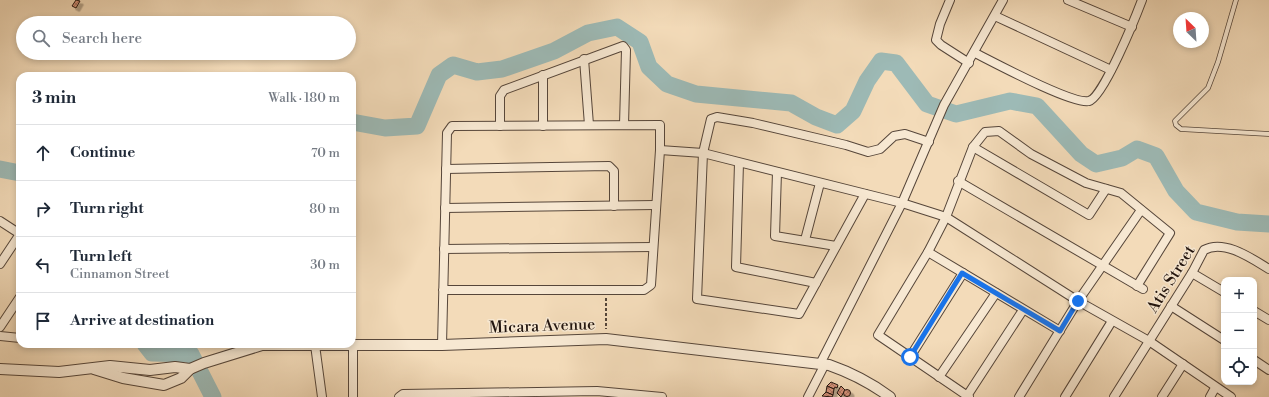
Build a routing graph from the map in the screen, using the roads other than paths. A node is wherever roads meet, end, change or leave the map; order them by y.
1 (950, 0) edge
2 (1003, 0) edge
3 (1068, 0) edge
4 (1142, 0) edge
5 (1236, 0) edge
6 (995, 16) junction
7 (1132, 27) junction
8 (974, 53) junction
9 (584, 59) junction
10 (969, 63) junction
11 (1111, 70) junction
12 (543, 75) junction
13 (589, 125) junction
14 (624, 125) junction
15 (500, 126) junction
16 (543, 126) junction
17 (1269, 134) edge
18 (928, 142) junction
19 (973, 146) junction
20 (660, 150) junction
21 (703, 153) junction
22 (739, 163) junction
23 (446, 170) junction
24 (778, 172) junction
25 (958, 181) junction
26 (820, 183) junction
27 (1106, 189) junction
28 (865, 194) junction
29 (902, 203) junction
30 (614, 206) junction
31 (656, 206) junction
32 (445, 208) junction
33 (1141, 210) junction
34 (946, 217) junction
35 (0, 221) edge
36 (16, 231) edge
37 (16, 240) edge
38 (805, 240) junction
39 (836, 246) junction
40 (653, 247) junction
41 (444, 248) junction
42 (928, 252) junction
43 (0, 264) edge
44 (1103, 266) junction
45 (1269, 269) edge
46 (962, 273) junction
47 (1192, 273) junction
48 (816, 283) junction
49 (443, 290) junction
50 (1221, 290) edge
51 (996, 293) junction
52 (1078, 301) junction
53 (16, 303) edge
54 (1171, 306) junction
55 (1023, 310) junction
56 (1257, 313) edge
57 (1269, 320) edge
58 (1112, 321) junction
59 (0, 327) edge
60 (1060, 331) junction
61 (0, 336) edge
62 (16, 338) edge
63 (1221, 338) edge
64 (1149, 341) junction
65 (356, 345) edge
66 (442, 345) junction
67 (252, 348) edge
68 (314, 348) edge
69 (352, 348) edge
70 (910, 357) junction
71 (1257, 362) edge
72 (822, 364) junction
73 (1182, 364) junction
74 (0, 369) edge
75 (94, 369) junction
76 (190, 369) junction
77 (1269, 370) edge
78 (939, 377) junction
79 (1215, 388) junction
80 (596, 394) edge
81 (968, 396) edge
82 (322, 397) edge
83 (353, 397) edge
84 (399, 397) edge
85 (662, 397) edge
86 (808, 397) edge
87 (890, 397) edge
88 (1019, 397) edge
89 (1065, 397) edge
90 (1114, 397) edge
91 (1162, 397) edge
92 (1210, 397) edge
93 (1231, 397) edge

1 - 10 street
2 - 6 street
3 - 7 street
4 - 7 street
5 - 17 lane
6 - 8 street
6 - 11 street
7 - 11 street
8 - 10 street
8 - 11 street
9 - 12 street
9 - 13 street
9 - 14 street
10 - 18 street
12 - 15 street
12 - 16 street
13 - 14 street
13 - 16 street
14 - 20 street
15 - 16 street
15 - 23 street
18 - 21 street
18 - 29 street
19 - 25 street
19 - 27 street
19 - 27 street
20 - 21 street
20 - 31 street
21 - 22 street
21 - 48 street
22 - 24 street
22 - 48 street
23 - 30 street
23 - 32 street
24 - 26 street
24 - 38 street
25 - 34 street
25 - 44 street
26 - 28 street
26 - 38 street
27 - 33 street
28 - 29 street
28 - 39 street
29 - 34 street
29 - 72 street
30 - 31 street
30 - 32 street
31 - 40 street
32 - 41 street
33 - 44 street
33 - 44 street
34 - 42 street
34 - 52 street
35 - 36 street
37 - 43 street
38 - 39 street
39 - 48 street
40 - 41 street
40 - 49 street
41 - 49 street
42 - 46 street
42 - 70 street
44 - 52 street
45 - 47 street, Atis Street
46 - 51 street
46 - 70 street
47 - 50 street
47 - 54 street, Atis Street
49 - 66 street
51 - 55 street
51 - 78 street
52 - 58 street
52 - 60 street
53 - 59 street
54 - 63 street
54 - 64 street, Atis Street
55 - 60 street
55 - 81 street
56 - 57 street
58 - 64 street
58 - 89 street
60 - 88 street
61 - 62 street
64 - 73 street
64 - 90 street, Atis Street
65 - 66 street, Micara Avenue
66 - 72 street, Micara Avenue
67 - 76 street, Micara Avenue
68 - 82 street
69 - 83 street
70 - 78 street
71 - 77 street
72 - 86 street
72 - 87 street, Micara Avenue
73 - 79 street
73 - 91 street
74 - 75 street, Micara Avenue
75 - 76 street, Micara Avenue
75 - 76 street, Micara Avenue
78 - 81 street
79 - 92 street
79 - 93 street
80 - 84 street
80 - 85 street

